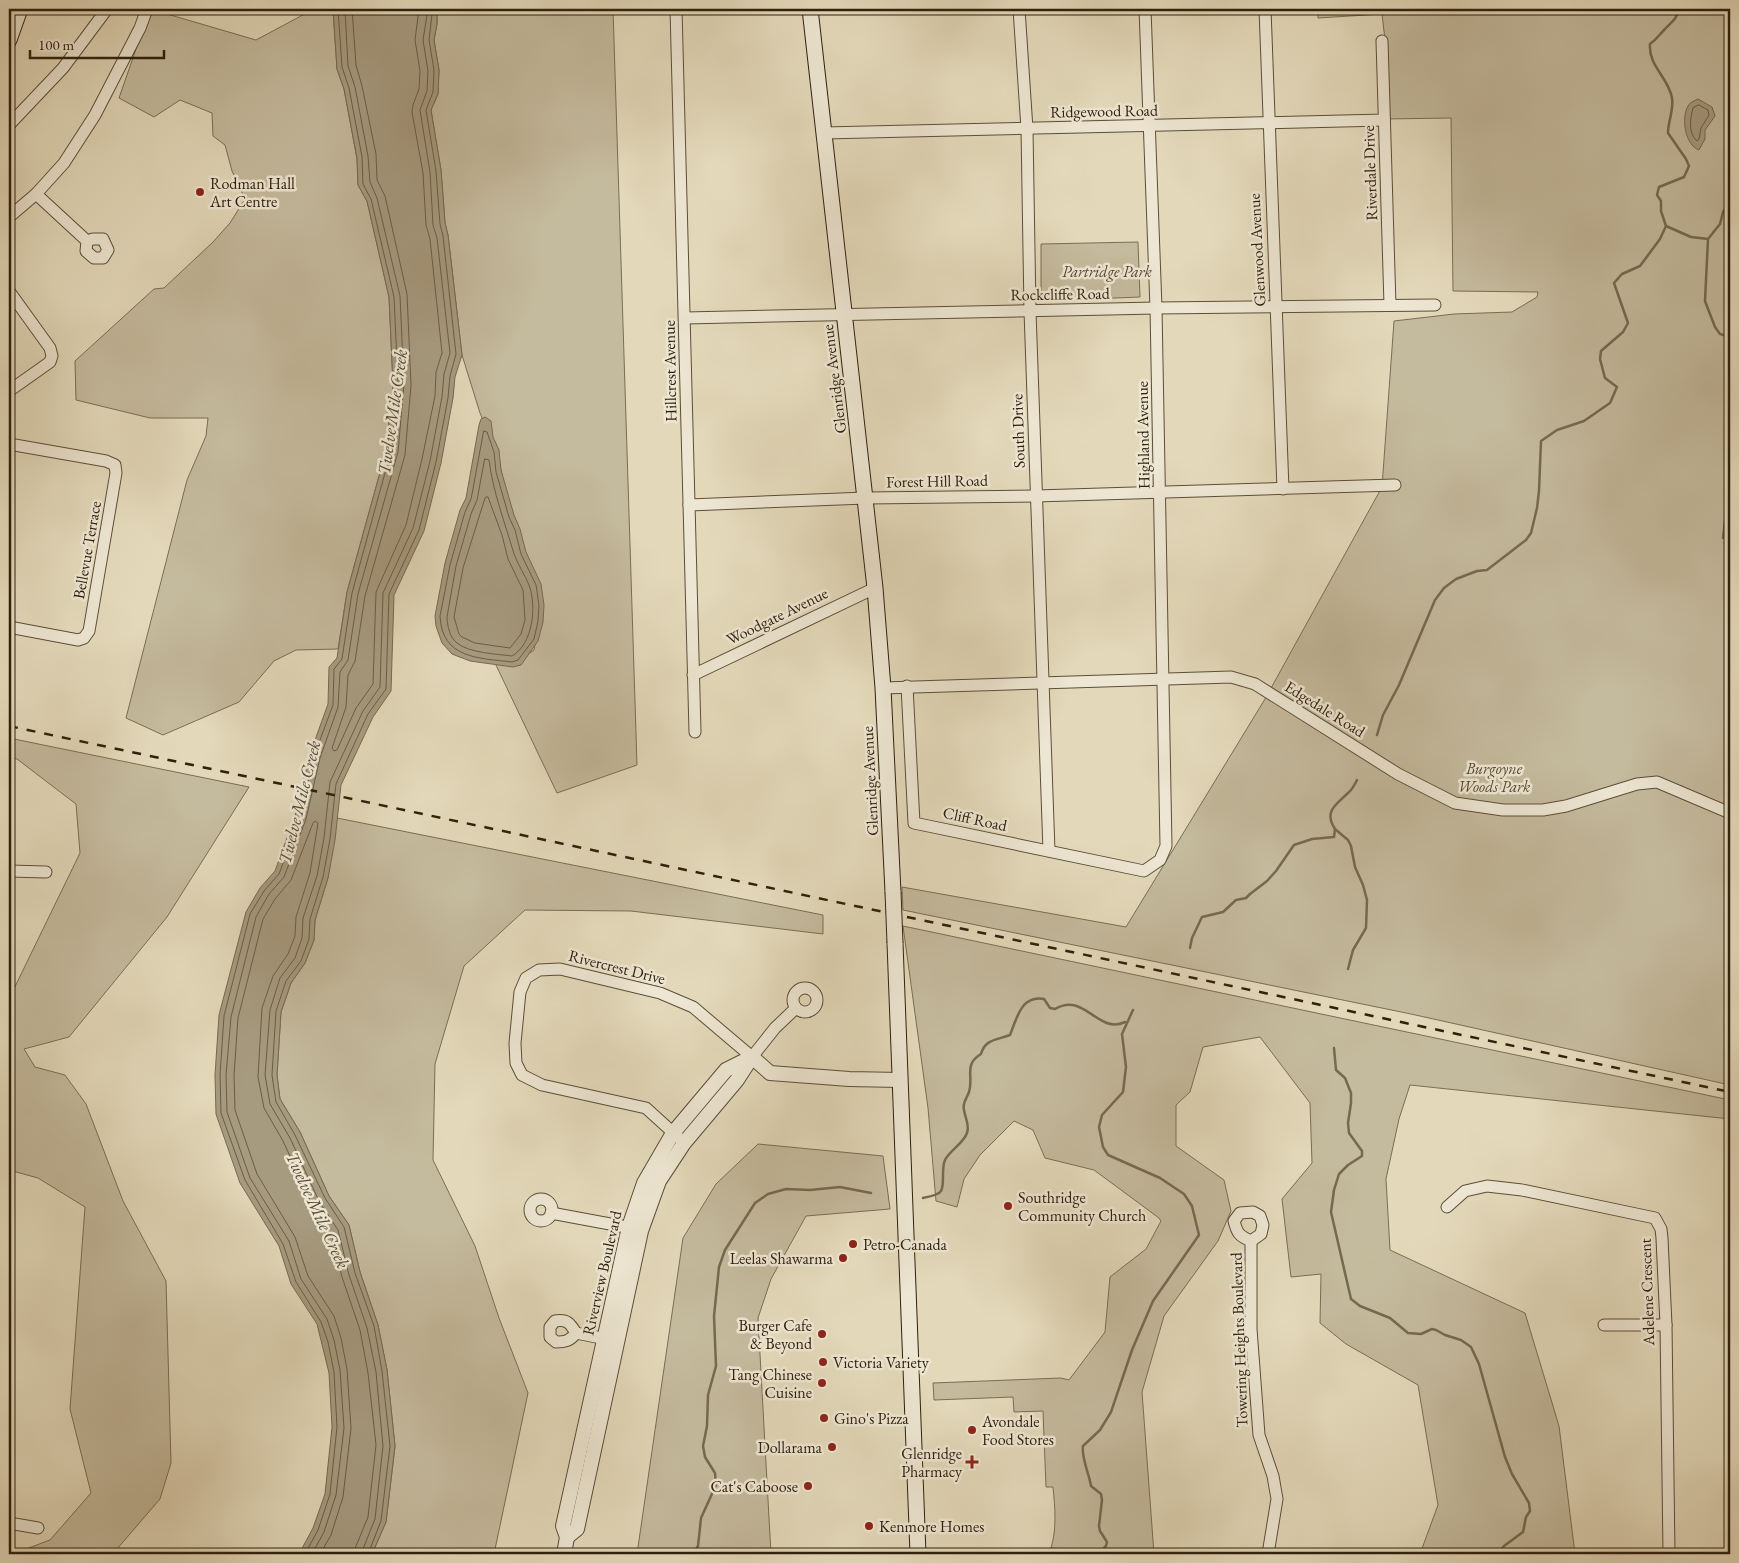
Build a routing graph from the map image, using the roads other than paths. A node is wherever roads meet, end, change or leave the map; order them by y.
1 (20, 9) edge
2 (106, 9) edge
3 (147, 9) edge
4 (676, 9) edge
5 (810, 9) edge
6 (1019, 9) edge
7 (1145, 9) edge
8 (1265, 9) edge
9 (9, 40) edge
10 (1382, 41) dead end
11 (1384, 120) junction
12 (1268, 122) junction
13 (9, 125) edge
14 (1149, 126) junction
15 (1026, 129) junction
16 (824, 133) junction
17 (36, 194) junction
18 (9, 218) edge
19 (87, 241) dead end
20 (9, 292) edge
21 (1390, 305) junction
22 (1435, 305) dead end
23 (1276, 307) junction
24 (1156, 308) junction
25 (1030, 310) junction
26 (844, 315) junction
27 (685, 318) junction
28 (9, 391) edge
29 (9, 444) edge
30 (1395, 485) dead end
31 (1283, 490) junction
32 (1160, 492) junction
33 (1036, 496) junction
34 (866, 498) junction
35 (689, 505) junction
36 (875, 588) junction
37 (9, 627) edge
38 (694, 674) junction
39 (1163, 679) junction
40 (1043, 682) junction
41 (907, 686) junction
42 (883, 688) junction
43 (695, 732) dead end
44 (1730, 813) edge
45 (1048, 852) junction
46 (1160, 860) joint
47 (9, 871) edge
48 (46, 872) dead end
49 (796, 1008) dead end
50 (752, 1057) junction
51 (900, 1080) junction
52 (678, 1138) junction
53 (1448, 1207) dead end
54 (551, 1213) dead end
55 (635, 1229) junction
56 (1251, 1241) dead end
57 (1604, 1325) dead end
58 (1666, 1325) junction
59 (576, 1333) dead end
60 (611, 1340) junction
61 (9, 1523) edge
62 (38, 1528) dead end
63 (564, 1554) edge
64 (918, 1554) edge
65 (1268, 1554) edge
66 (1669, 1554) edge

1 - 9 main road
2 - 13 street
3 - 17 street
4 - 27 street, Hillcrest Avenue
5 - 16 main road, Glenridge Avenue
6 - 15 street, South Drive
7 - 14 street, Highland Avenue
8 - 12 street, Glenwood Avenue
10 - 11 street, Riverdale Drive
11 - 12 street, Ridgewood Road
11 - 21 street, Riverdale Drive
12 - 14 street, Ridgewood Road
12 - 23 street, Glenwood Avenue
14 - 15 street, Ridgewood Road
14 - 24 street, Highland Avenue
15 - 16 street, Ridgewood Road
15 - 25 street, South Drive
16 - 26 main road, Glenridge Avenue
17 - 18 street
17 - 19 street
20 - 28 street
21 - 22 street, Rockcliffe Road
21 - 23 street, Rockcliffe Road
23 - 24 street, Rockcliffe Road
23 - 31 street, Glenwood Avenue
24 - 25 street, Rockcliffe Road
24 - 32 street, Highland Avenue
25 - 26 street, Rockcliffe Road
25 - 33 street, South Drive
26 - 27 street, Rockcliffe Road
26 - 34 main road, Glenridge Avenue
27 - 35 street, Hillcrest Avenue
29 - 37 street, Bellevue Terrace
30 - 31 street, Forest Hill Road
31 - 32 street, Forest Hill Road
32 - 33 street, Forest Hill Road
32 - 39 street, Highland Avenue
33 - 34 street, Forest Hill Road
33 - 40 street, South Drive
34 - 35 street, Forest Hill Road
34 - 36 main road, Glenridge Avenue
35 - 38 street, Hillcrest Avenue
36 - 38 street, Woodgate Avenue
36 - 42 main road, Glenridge Avenue
38 - 43 street, Hillcrest Avenue
39 - 40 street, Edgedale Road
39 - 44 street, Edgedale Road
39 - 46 street, Highland Avenue
40 - 41 street, Edgedale Road
40 - 45 street, South Drive
41 - 42 street, Edgedale Road
41 - 45 street, Cliff Road
42 - 51 main road, Glenridge Avenue, bridge
45 - 46 street, Cliff Road
47 - 48 street
49 - 50 street
50 - 51 street
50 - 52 street, Riverview Boulevard
50 - 52 street, Rivercrest Drive
51 - 64 main road, Glenridge Avenue
52 - 55 street, Riverview Boulevard
53 - 58 street, Adelene Crescent
54 - 55 street
55 - 60 street, Riverview Boulevard
56 - 65 street, Towering Heights Boulevard
57 - 58 street
58 - 66 street, Adelene Crescent
59 - 60 street
60 - 63 street, Riverview Boulevard
61 - 62 street

